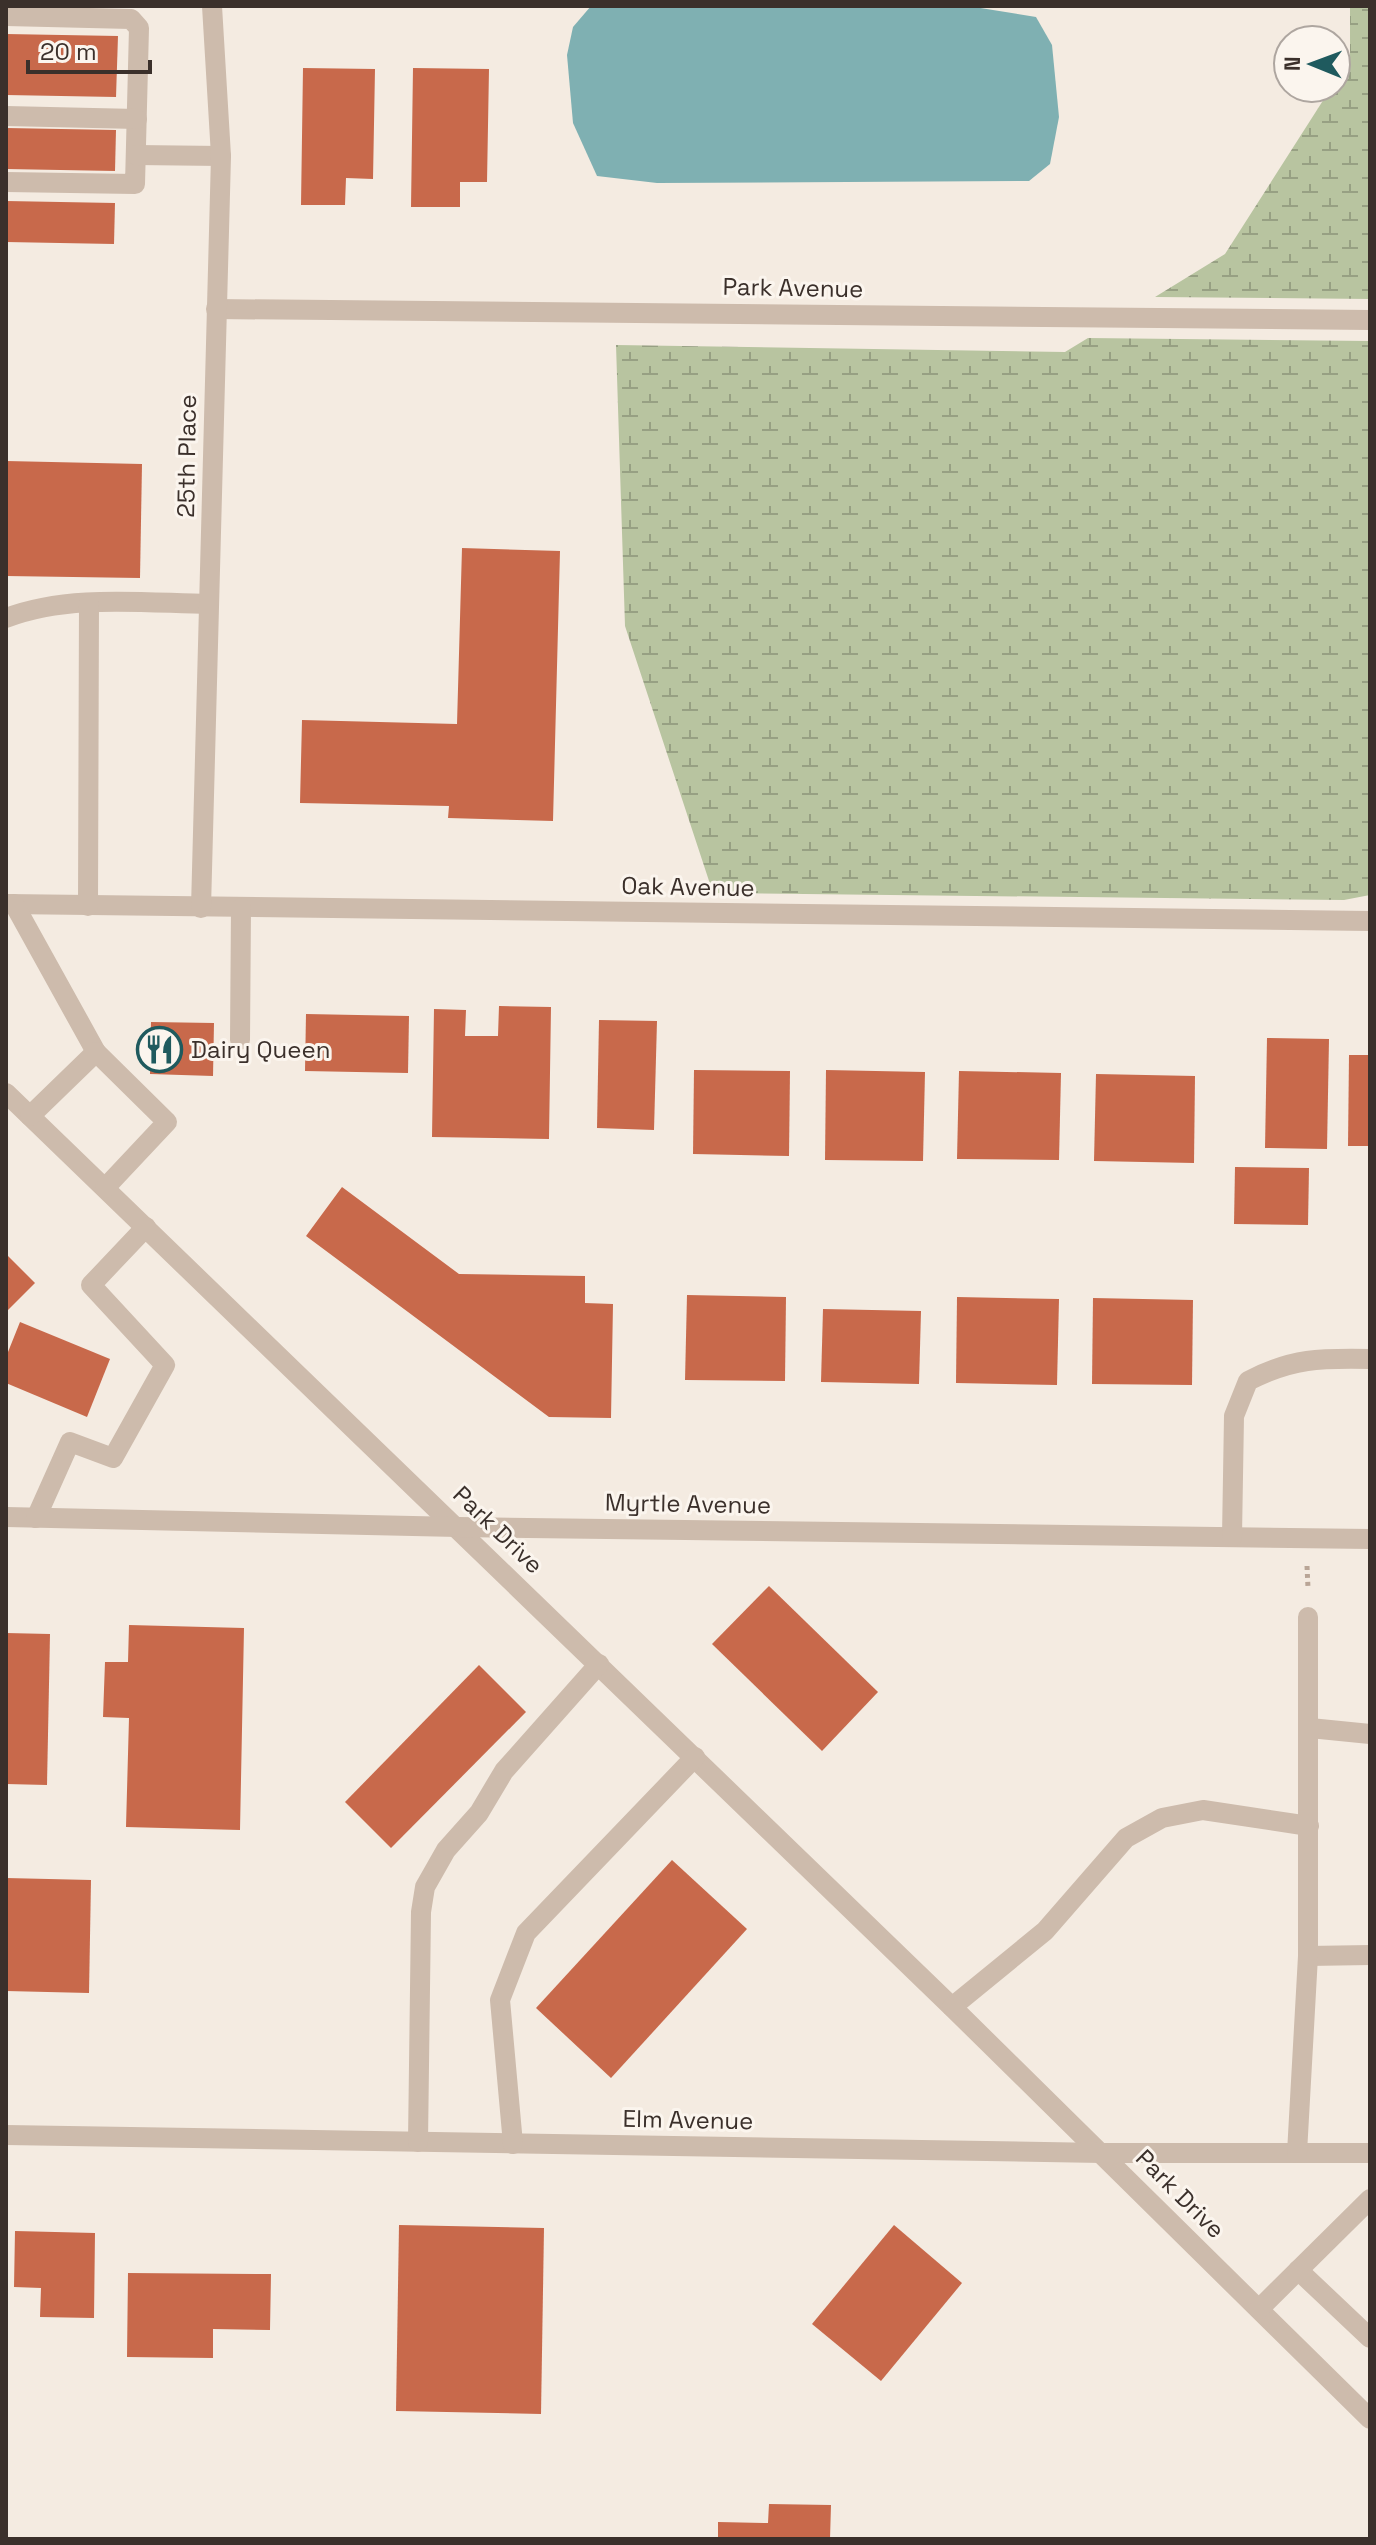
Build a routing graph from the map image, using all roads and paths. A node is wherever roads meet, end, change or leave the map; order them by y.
1 (212, 6) edge
2 (6, 16) edge
3 (6, 116) edge
4 (137, 119) junction
5 (136, 155) junction
6 (221, 156) junction
7 (6, 182) edge
8 (216, 309) junction
9 (1370, 320) edge
10 (89, 603) junction
11 (209, 604) junction
12 (6, 618) edge
13 (10, 904) edge
14 (88, 906) junction
15 (201, 908) junction
16 (241, 908) junction
17 (1370, 921) edge
18 (240, 1040) dead end
19 (96, 1052) junction
20 (6, 1093) edge
21 (30, 1116) junction
22 (105, 1188) junction
23 (146, 1227) junction
24 (1370, 1359) edge
25 (6, 1517) edge
26 (36, 1518) junction
27 (458, 1527) junction
28 (1232, 1537) junction
29 (1306, 1538) junction
30 (1370, 1539) edge
31 (1308, 1617) joint
32 (599, 1664) junction
33 (1310, 1728) junction
34 (1370, 1734) edge
35 (695, 1757) junction
36 (1309, 1826) junction
37 (1370, 1955) edge
38 (1308, 1956) junction
39 (952, 2007) junction
40 (6, 2135) edge
41 (418, 2142) junction
42 (513, 2144) junction
43 (1102, 2153) junction
44 (1297, 2153) junction
45 (1370, 2153) edge
46 (1370, 2199) edge
47 (1298, 2270) junction
48 (1259, 2309) junction
49 (1370, 2338) edge
50 (1370, 2419) edge

1 - 6 street, 25th Place
2 - 4 street
3 - 4 street
4 - 5 street
5 - 6 street
5 - 7 street
6 - 8 street, 25th Place
8 - 9 street, Park Avenue
8 - 11 street, 25th Place
10 - 11 street
10 - 12 street
10 - 14 street
11 - 15 street, 25th Place
13 - 14 street, Oak Avenue
13 - 19 street
14 - 15 street, Oak Avenue
15 - 16 street, Oak Avenue
16 - 17 street, Oak Avenue
16 - 18 street
19 - 21 street
19 - 22 street
20 - 21 street, Park Drive
21 - 22 street, Park Drive
22 - 23 street, Park Drive
23 - 26 street
23 - 27 street, Park Drive
24 - 28 street
25 - 26 street, Myrtle Avenue
26 - 27 street, Myrtle Avenue
27 - 28 street, Myrtle Avenue
27 - 32 street, Park Drive
28 - 29 street, Myrtle Avenue
29 - 30 street, Myrtle Avenue
29 - 31 path
31 - 33 street
32 - 35 street, Park Drive
32 - 41 street
33 - 34 street
33 - 36 street
35 - 39 street, Park Drive
35 - 42 street
36 - 38 street
36 - 39 street
37 - 38 street
38 - 44 street
39 - 43 street, Park Drive
40 - 41 street, Elm Avenue
41 - 42 street, Elm Avenue
42 - 43 street, Elm Avenue
43 - 44 street, Elm Avenue
43 - 48 street, Park Drive
44 - 45 street, Elm Avenue
46 - 47 street
47 - 48 street
47 - 49 street
48 - 50 street, Park Drive

